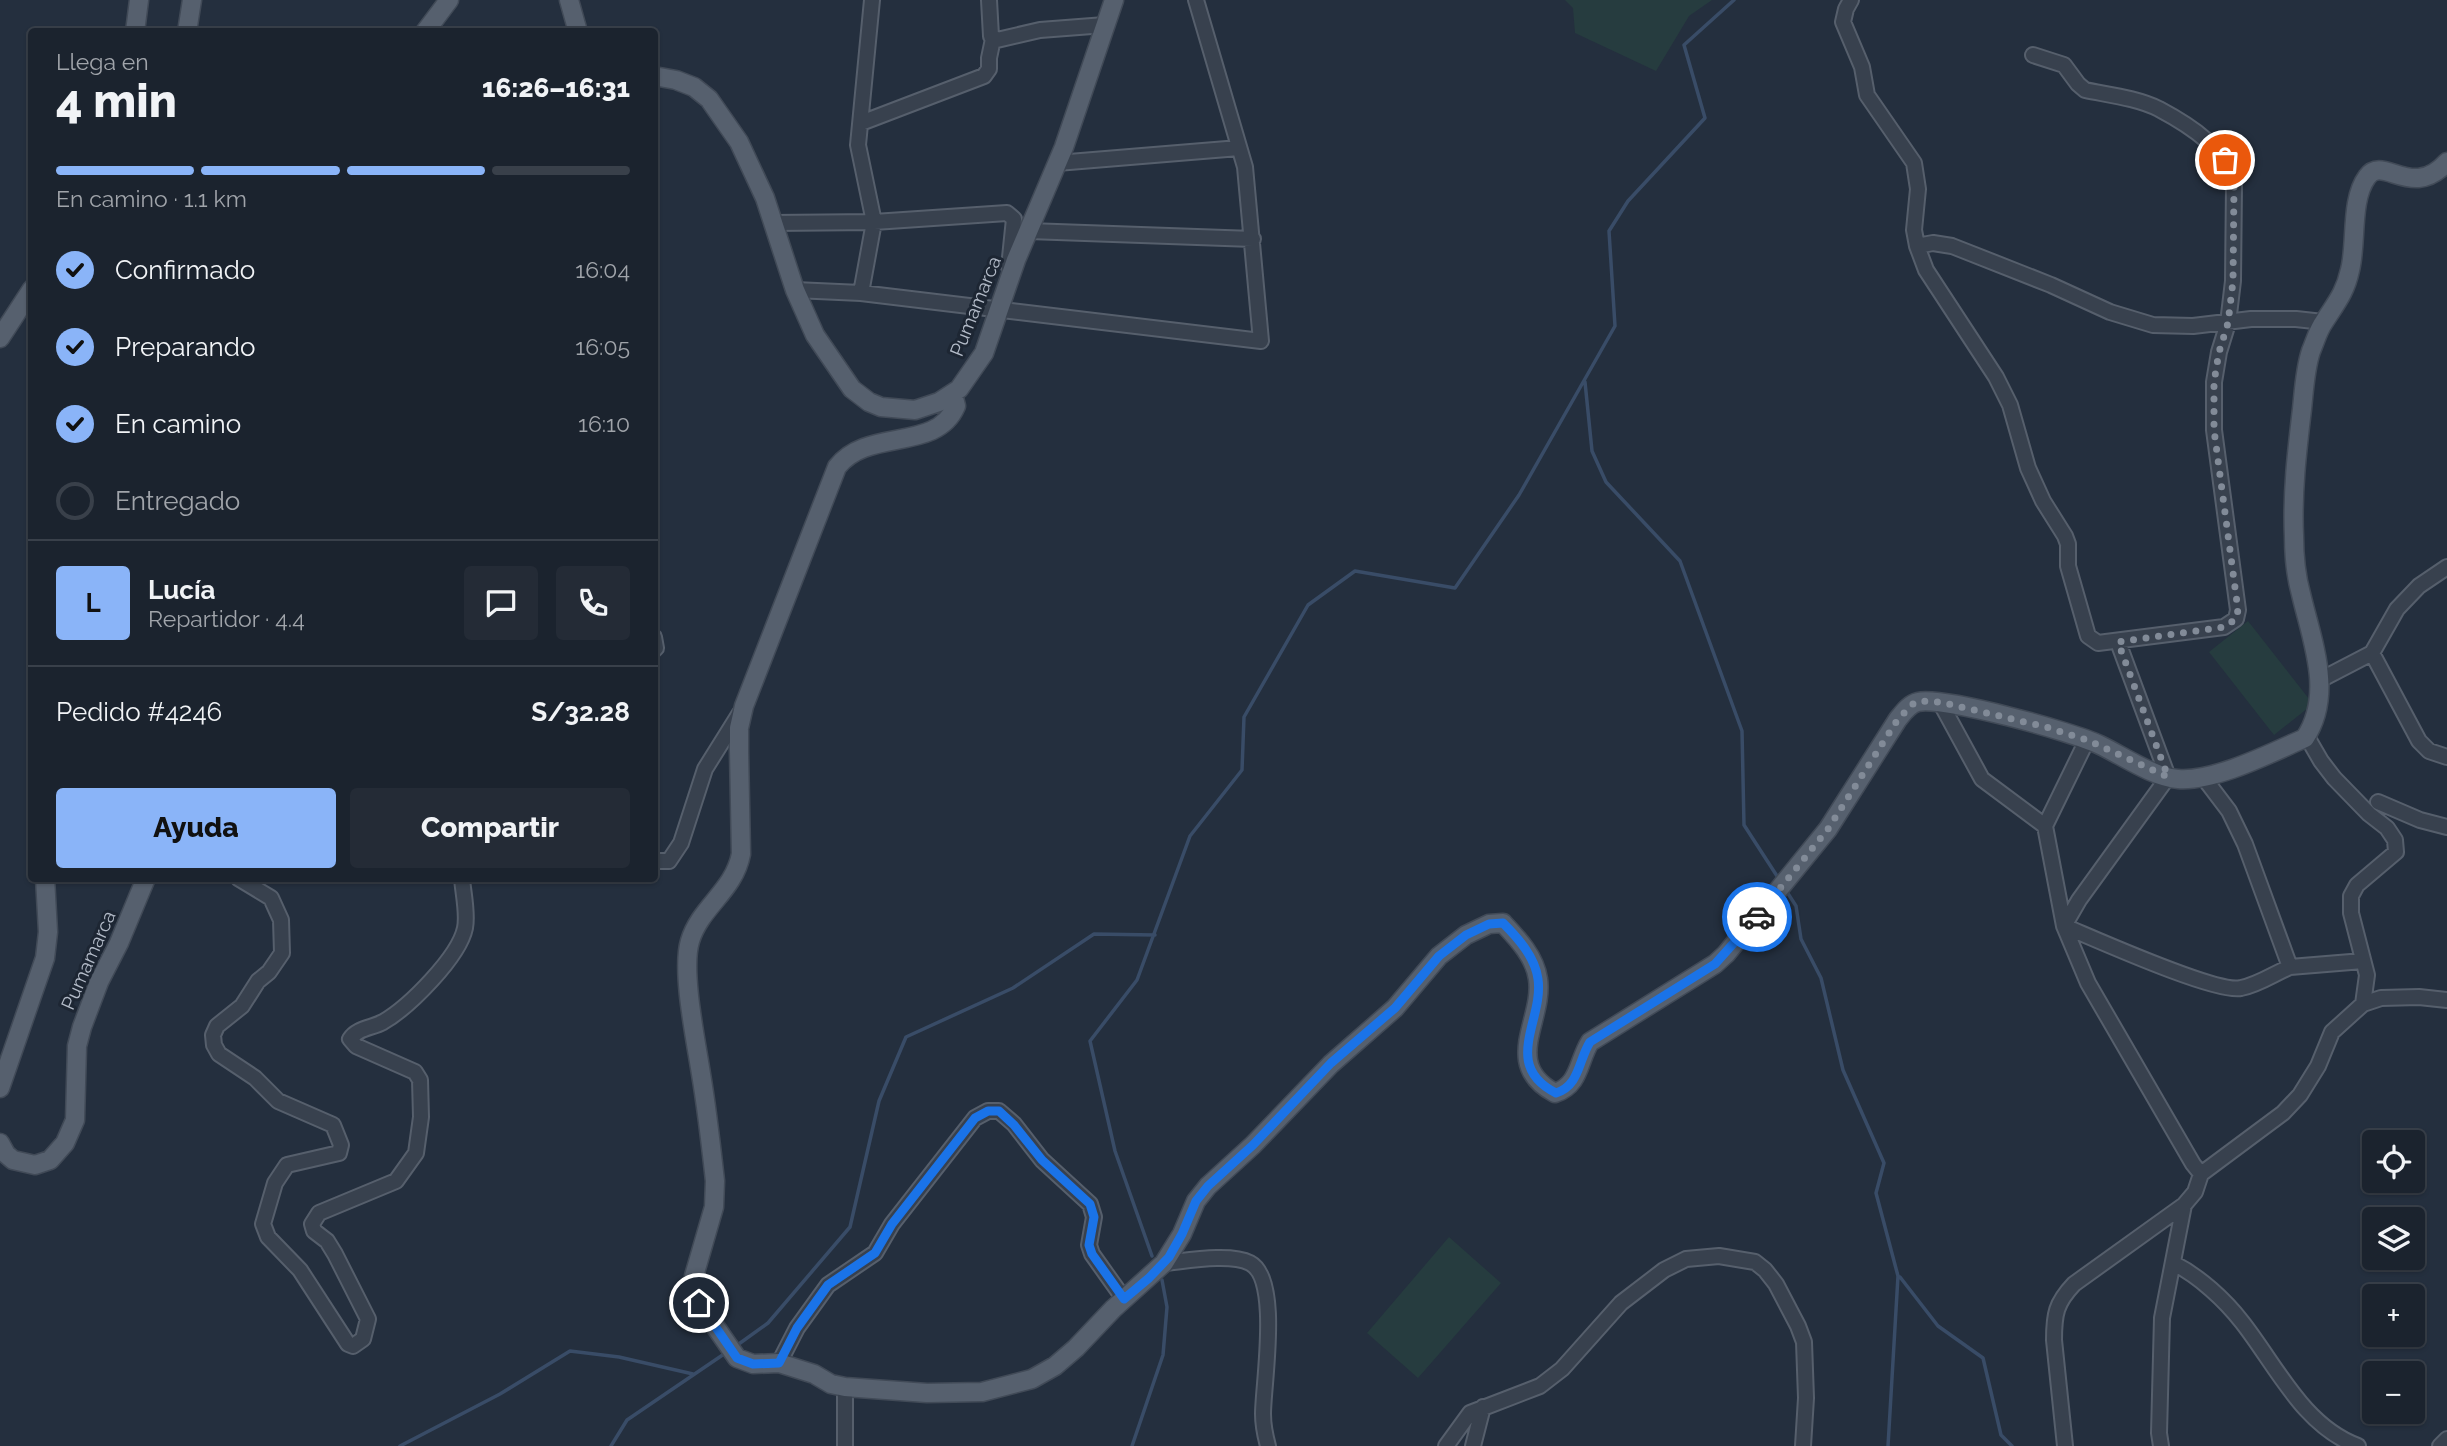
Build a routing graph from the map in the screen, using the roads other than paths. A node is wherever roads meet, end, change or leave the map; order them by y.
1 (139, 0) edge
2 (192, 0) edge
3 (449, 0) edge
4 (569, 0) edge
5 (872, 0) edge
6 (989, 0) edge
7 (1114, 0) edge
8 (1196, 0) edge
9 (1851, 0) edge
10 (1105, 25) junction
11 (136, 28) edge
12 (188, 28) edge
13 (428, 28) edge
14 (577, 28) edge
15 (993, 39) junction
16 (2033, 55) dead end
17 (658, 77) edge
18 (861, 123) junction
19 (1239, 148) junction
20 (2447, 162) edge
21 (1057, 163) junction
22 (874, 222) junction
23 (774, 223) junction
24 (1029, 232) junction
25 (1253, 239) junction
26 (1916, 246) junction
27 (795, 290) junction
28 (861, 293) junction
29 (28, 295) edge
30 (994, 310) junction
31 (2323, 322) junction
32 (2228, 323) junction
33 (0, 338) edge
34 (953, 394) junction
35 (2447, 567) edge
36 (2118, 642) junction
37 (2372, 653) junction
38 (2320, 680) junction
39 (1940, 702) junction
40 (744, 706) junction
41 (2305, 738) junction
42 (2087, 740) junction
43 (2447, 757) edge
44 (2168, 777) junction
45 (2204, 778) junction
46 (2378, 802) dead end
47 (2045, 826) junction
48 (2447, 827) edge
49 (658, 861) edge
50 (45, 882) edge
51 (144, 882) edge
52 (245, 882) edge
53 (462, 882) edge
54 (2064, 926) junction
55 (2363, 961) junction
56 (2290, 967) junction
57 (2447, 1000) edge
58 (2363, 1004) junction
59 (0, 1088) edge
60 (0, 1143) edge
61 (2201, 1174) junction
62 (2184, 1205) junction
63 (2173, 1263) junction
64 (1164, 1264) junction
65 (1124, 1299) junction
66 (779, 1363) junction
67 (845, 1387) junction
68 (1483, 1407) junction
69 (2447, 1439) edge
70 (845, 1446) edge
71 (1268, 1446) edge
72 (1446, 1446) edge
73 (1473, 1446) edge
74 (1803, 1446) edge
75 (2065, 1446) edge
76 (2161, 1446) edge
77 (2358, 1446) edge
78 (2440, 1446) edge

1 - 11 main road
2 - 12 main road
3 - 13 main road
4 - 14 main road
5 - 18 street
6 - 15 street
7 - 10 main road, Pumamarca
8 - 19 street
9 - 26 street
10 - 15 street
10 - 21 main road, Pumamarca
15 - 18 street
16 - 32 street
17 - 23 main road, Pumamarca
18 - 22 street
19 - 21 street
19 - 25 street
20 - 31 main road
21 - 24 main road, Pumamarca
22 - 23 street
22 - 28 street
22 - 30 street
23 - 27 main road, Pumamarca
24 - 25 street
24 - 30 main road, Pumamarca
25 - 30 street
26 - 32 street
26 - 36 street
27 - 28 street
27 - 34 main road, Pumamarca
28 - 30 street
29 - 33 main road
30 - 34 main road, Pumamarca
31 - 32 street
31 - 38 main road
32 - 36 street
34 - 40 main road
35 - 37 street
36 - 44 street
37 - 38 street
37 - 43 street
38 - 41 main road
39 - 42 main road
39 - 47 street
39 - 64 main road
40 - 49 street
40 - 66 main road
41 - 45 main road
41 - 55 street
42 - 44 main road
42 - 47 street
44 - 45 main road
44 - 54 street
45 - 56 street
46 - 48 street
47 - 54 street
50 - 59 main road, Pumamarca
51 - 60 main road, Pumamarca
52 - 53 street
54 - 56 street
54 - 61 street
55 - 56 street
55 - 58 street
57 - 58 street
58 - 61 street
61 - 62 street
62 - 63 street
62 - 75 street
63 - 76 street
63 - 77 street
64 - 65 main road
64 - 71 street
65 - 66 street
65 - 67 main road
66 - 67 main road
67 - 70 street
68 - 72 street
68 - 73 street
68 - 74 street
69 - 78 street

